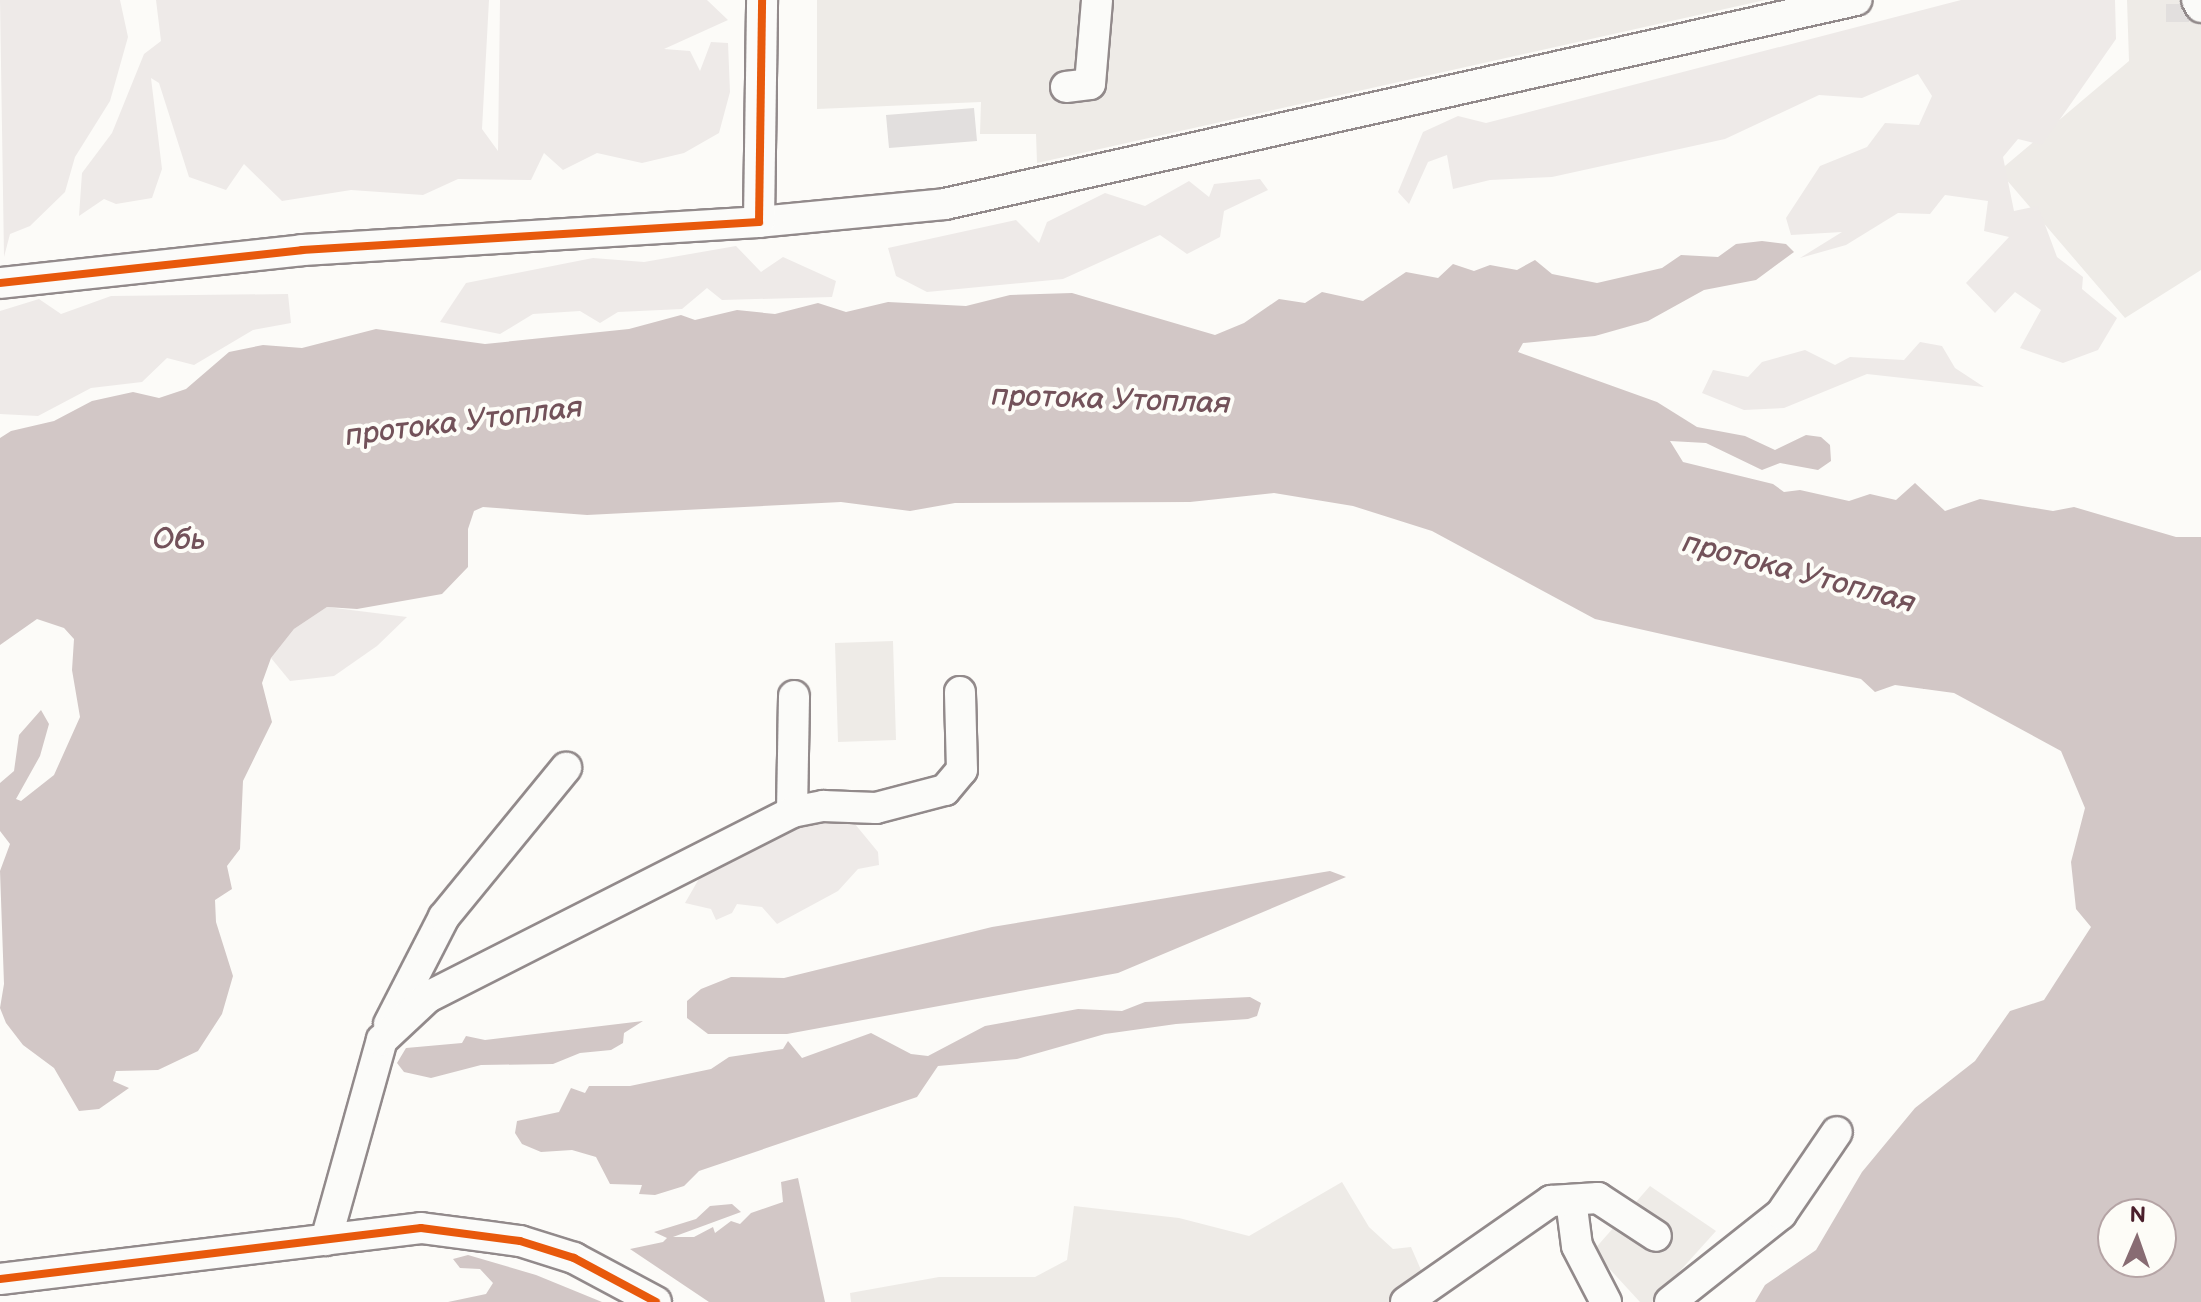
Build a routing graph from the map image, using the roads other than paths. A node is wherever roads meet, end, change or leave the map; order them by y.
1 (762, 0) edge
2 (1097, 0) edge
3 (1856, 0) edge
4 (2197, 0) edge
5 (2201, 7) edge
6 (1066, 87) dead end
7 (759, 222) junction
8 (0, 283) edge
9 (960, 692) dead end
10 (794, 696) dead end
11 (566, 768) dead end
12 (792, 812) junction
13 (382, 1040) junction
14 (1837, 1132) dead end
15 (1571, 1200) junction
16 (1656, 1236) dead end
17 (326, 1240) junction
18 (0, 1279) edge
19 (656, 1302) edge
20 (1406, 1302) edge
21 (1606, 1302) edge
22 (1670, 1302) edge

1 - 7 street
2 - 6 street
3 - 7 street
4 - 5 street
7 - 8 street
9 - 12 street
10 - 12 street
11 - 13 street
12 - 13 street
13 - 17 street
14 - 22 street
15 - 16 street
15 - 20 street
15 - 21 street
17 - 18 street
17 - 19 street

